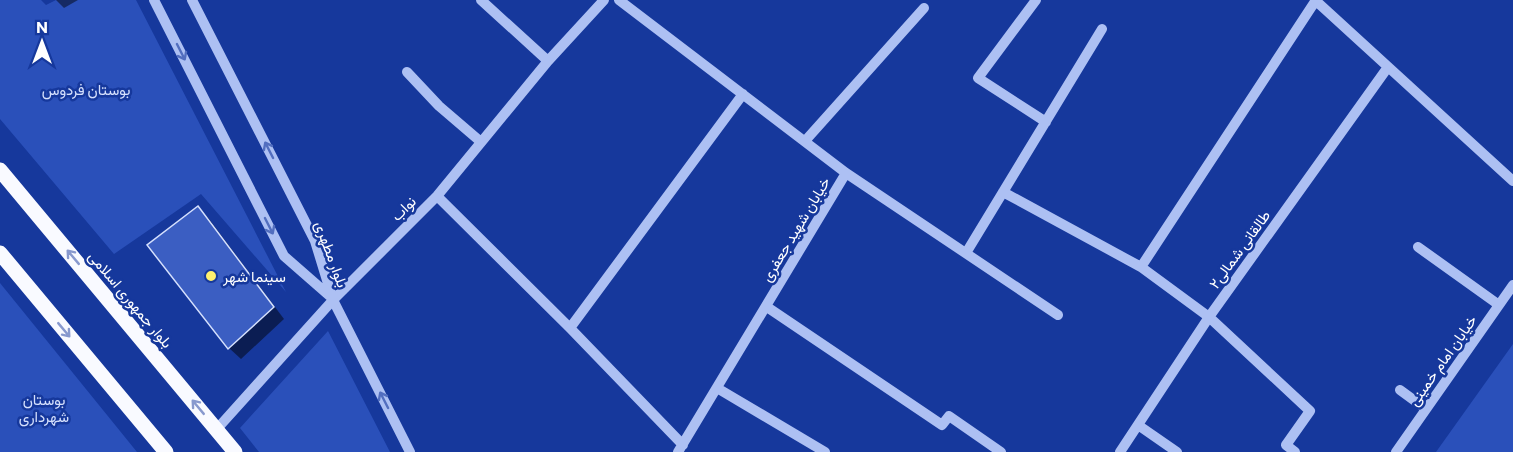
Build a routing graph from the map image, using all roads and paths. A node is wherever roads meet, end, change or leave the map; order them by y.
1 (154, 0) edge
2 (192, 0) edge
3 (481, 0) edge
4 (604, 0) edge
5 (619, 0) edge
6 (1036, 0) edge
7 (1315, 0) edge
8 (924, 8) dead end
9 (1102, 29) dead end
10 (549, 61) junction
11 (1388, 67) junction
12 (407, 72) dead end
13 (743, 94) junction
14 (1046, 122) junction
15 (805, 141) junction
16 (481, 142) junction
17 (0, 170) edge
18 (846, 173) junction
19 (1513, 181) edge
20 (1003, 192) junction
21 (437, 196) junction
22 (1418, 247) dead end
23 (0, 253) edge
24 (966, 253) junction
25 (1141, 267) junction
26 (1513, 285) edge
27 (333, 300) junction
28 (1499, 305) junction
29 (767, 307) junction
30 (1058, 315) dead end
31 (1209, 317) junction
32 (570, 328) junction
33 (717, 388) junction
34 (1400, 390) dead end
35 (1426, 409) junction
36 (1138, 425) junction
37 (216, 430) junction
38 (680, 448) edge
39 (166, 452) edge
40 (235, 452) edge
41 (410, 452) edge
42 (825, 452) edge
43 (1000, 452) edge
44 (1120, 452) edge
45 (1177, 452) edge
46 (1295, 452) edge
47 (1396, 452) edge

1 -> 27 street, بلوار مطهری
27 -> 2 street, بلوار مطهری
3 - 10 street
4 - 10 street, نواب
5 - 13 street, خیابان شهید جعفری
6 - 14 street
7 - 11 street
7 - 25 street
8 - 15 street
9 - 14 street
10 - 16 street, نواب
11 - 19 street
11 - 31 street, طالقانی شمالی۲
12 - 16 street
13 - 15 street, خیابان شهید جعفری
13 - 32 street
14 - 20 street
15 - 18 street, خیابان شهید جعفری
16 - 21 street, نواب
37 -> 17 main road, بلوار جمهوری اسلامی
18 - 24 street
18 - 29 street, خیابان شهید جعفری
20 - 24 street
20 - 25 street
21 - 27 street, نواب
21 - 32 street
22 - 28 street
23 -> 39 main road
24 - 30 street
25 - 31 street
26 - 28 street, خیابان امام خمینی
27 - 37 street, نواب
41 -> 27 street
28 - 35 street, خیابان امام خمینی
29 - 33 street, خیابان شهید جعفری
29 - 43 street
31 - 36 street, طالقانی شمالی۲
31 - 46 street
32 - 38 street
33 - 38 street, خیابان شهید جعفری
33 - 42 street
34 - 35 street
35 - 47 street, خیابان امام خمینی
36 - 44 street, طالقانی شمالی۲
36 - 45 street
37 - 40 main road, بلوار جمهوری اسلامی

